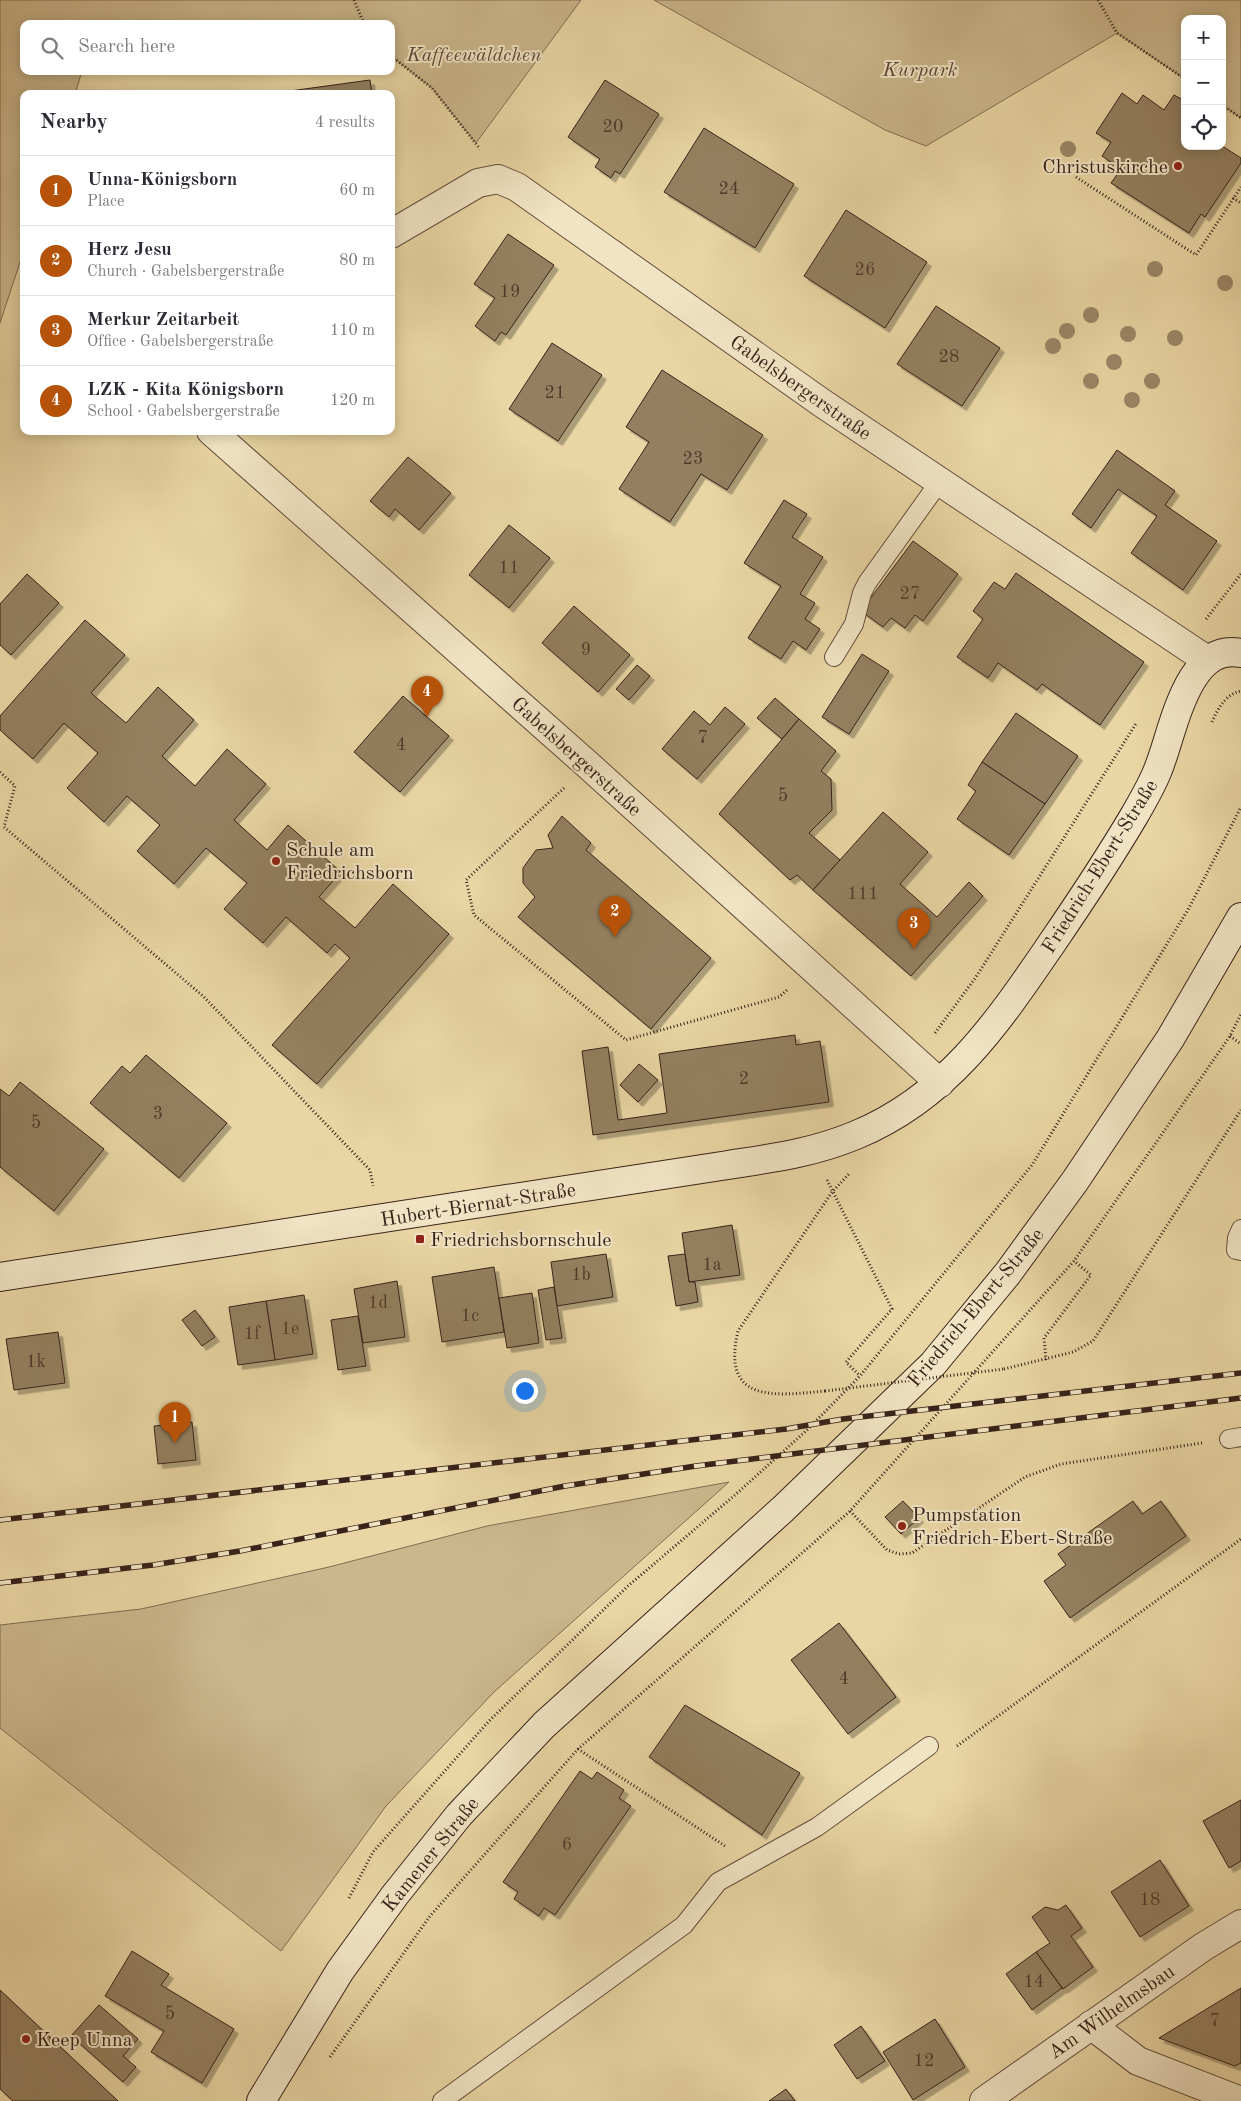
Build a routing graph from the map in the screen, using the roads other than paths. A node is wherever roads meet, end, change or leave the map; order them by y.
1 (395, 232) edge
2 (216, 435) edge
3 (940, 481) junction
4 (1241, 653) edge
5 (834, 657) dead end
6 (1207, 660) junction
7 (1241, 917) edge
8 (940, 1083) junction
9 (1241, 1229) edge
10 (1241, 1251) edge
11 (0, 1276) edge
12 (638, 1638) joint
13 (929, 1746) road end
14 (1241, 1924) edge
15 (1091, 2025) junction
16 (261, 2101) edge
17 (442, 2101) edge
18 (984, 2101) edge
19 (1241, 2101) edge

1 - 3 street, Gabelsbergerstraße
2 - 8 street, Gabelsbergerstraße
3 - 5 lane
3 - 6 street, Gabelsbergerstraße
4 - 6 street
6 - 8 street, Friedrich-Ebert-Straße
7 - 12 street, Friedrich-Ebert-Straße
8 - 11 street, Hubert-Biernat-Straße
9 - 10 lane
12 - 16 street, Kamener Straße
13 - 17 lane
14 - 15 street, Am Wilhelmsbau
15 - 18 street, Am Wilhelmsbau
15 - 19 street

